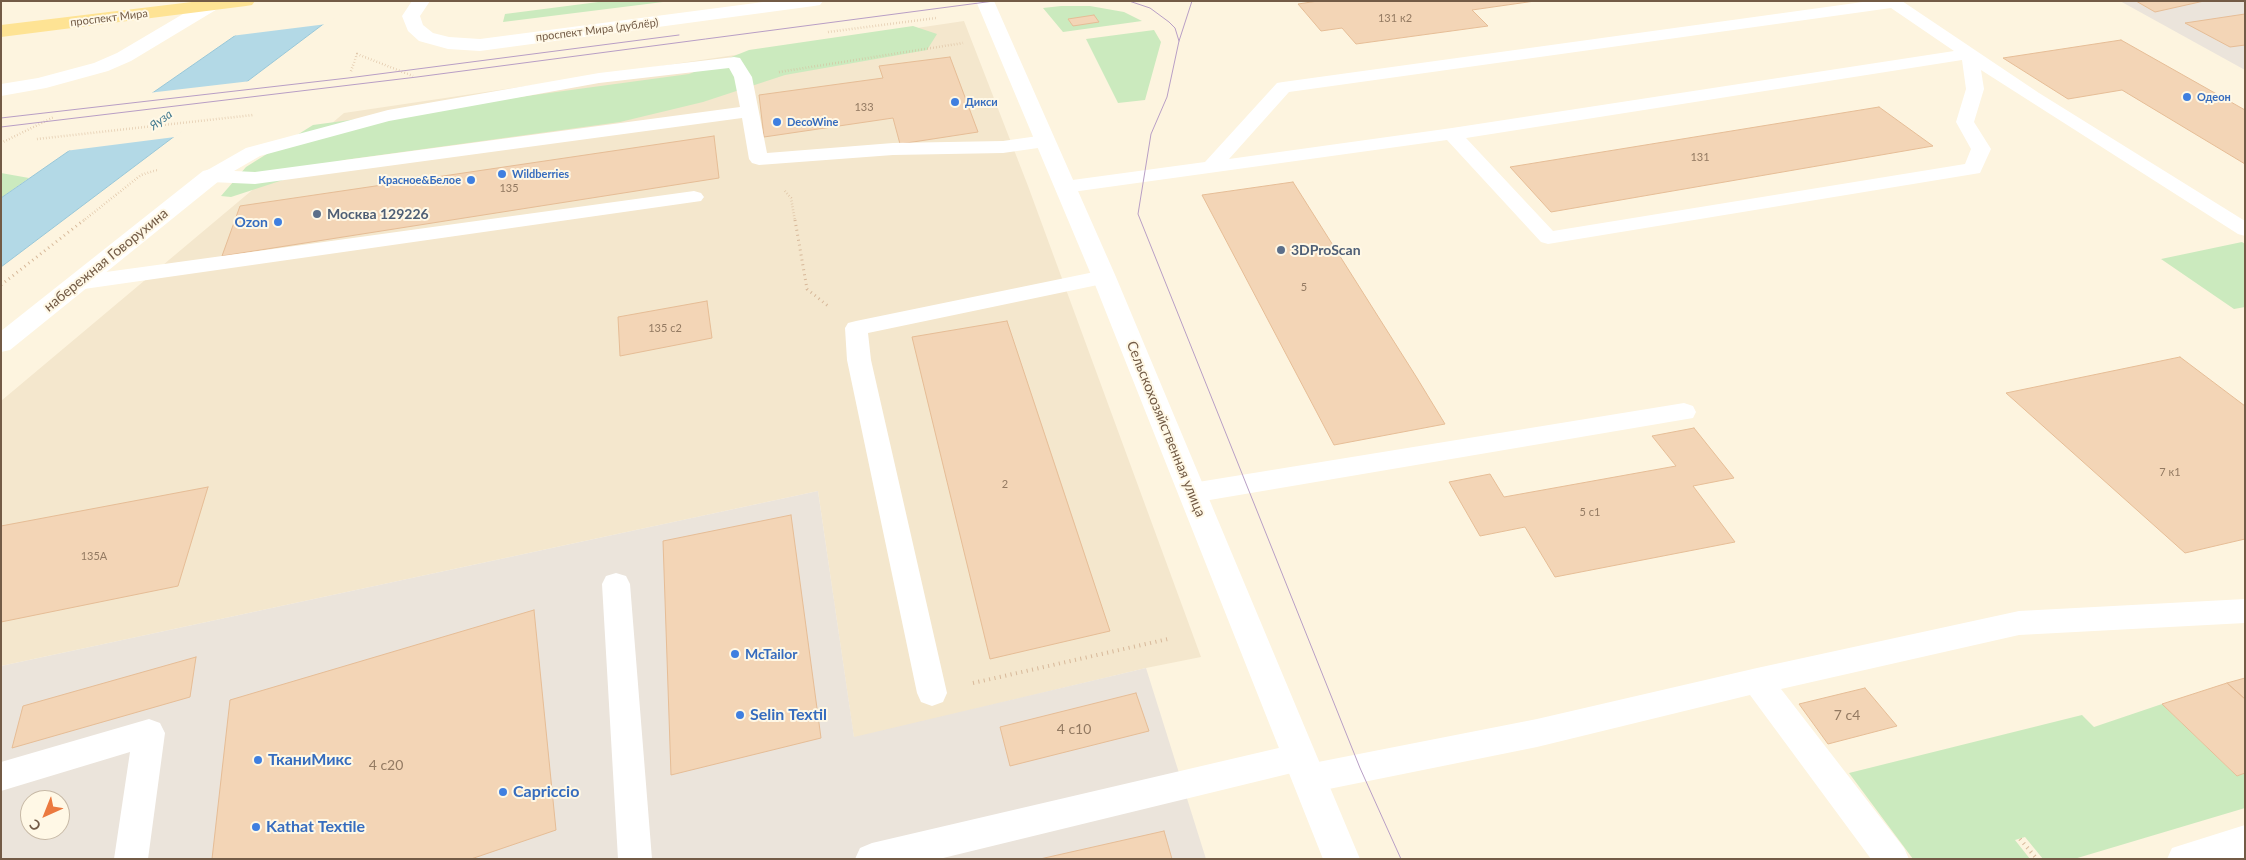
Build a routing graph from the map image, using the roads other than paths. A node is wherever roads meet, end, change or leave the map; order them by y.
1 (218, 1) edge
2 (246, 1) edge
3 (421, 1) edge
4 (814, 1) edge
5 (985, 1) edge
6 (1892, 2) edge
7 (10, 30) edge
8 (1970, 54) junction
9 (1, 90) edge
10 (751, 111) junction
11 (1452, 134) junction
12 (1045, 141) junction
13 (1211, 167) junction
14 (211, 176) junction
15 (1065, 187) junction
16 (694, 197) dead end
17 (2245, 230) edge
18 (1104, 277) junction
19 (77, 283) junction
20 (1, 344) edge
21 (1684, 412) dead end
22 (1192, 493) junction
23 (616, 584) dead end
24 (2245, 611) edge
25 (1757, 681) junction
26 (932, 692) road end
27 (1305, 768) junction
28 (1, 777) edge
29 (2245, 842) edge
30 (131, 859) edge
31 (634, 859) edge
32 (872, 859) edge
33 (1342, 859) edge
34 (1892, 859) edge
35 (2184, 859) edge

1 - 9 main road
2 - 7 main road, проспект Мира
3 - 4 main road, проспект Мира (дублёр)
5 - 12 main road, Сельскохозяйственная улица
6 - 8 lane
6 - 13 lane
8 - 11 lane
8 - 11 lane
8 - 17 lane
10 - 12 lane
10 - 14 lane
10 - 14 lane
11 - 13 lane
12 - 15 main road, Сельскохозяйственная улица
13 - 15 lane
14 - 19 main road, набережная Говорухина
15 - 18 main road, Сельскохозяйственная улица
16 - 19 lane
18 - 22 main road, Сельскохозяйственная улица
18 - 26 lane
19 - 20 main road, набережная Говорухина
21 - 22 lane
22 - 27 main road, Сельскохозяйственная улица
23 - 31 lane
24 - 25 lane
25 - 27 lane
25 - 34 lane
27 - 32 lane
27 - 33 main road, Сельскохозяйственная улица
28 - 30 lane
29 - 35 lane

